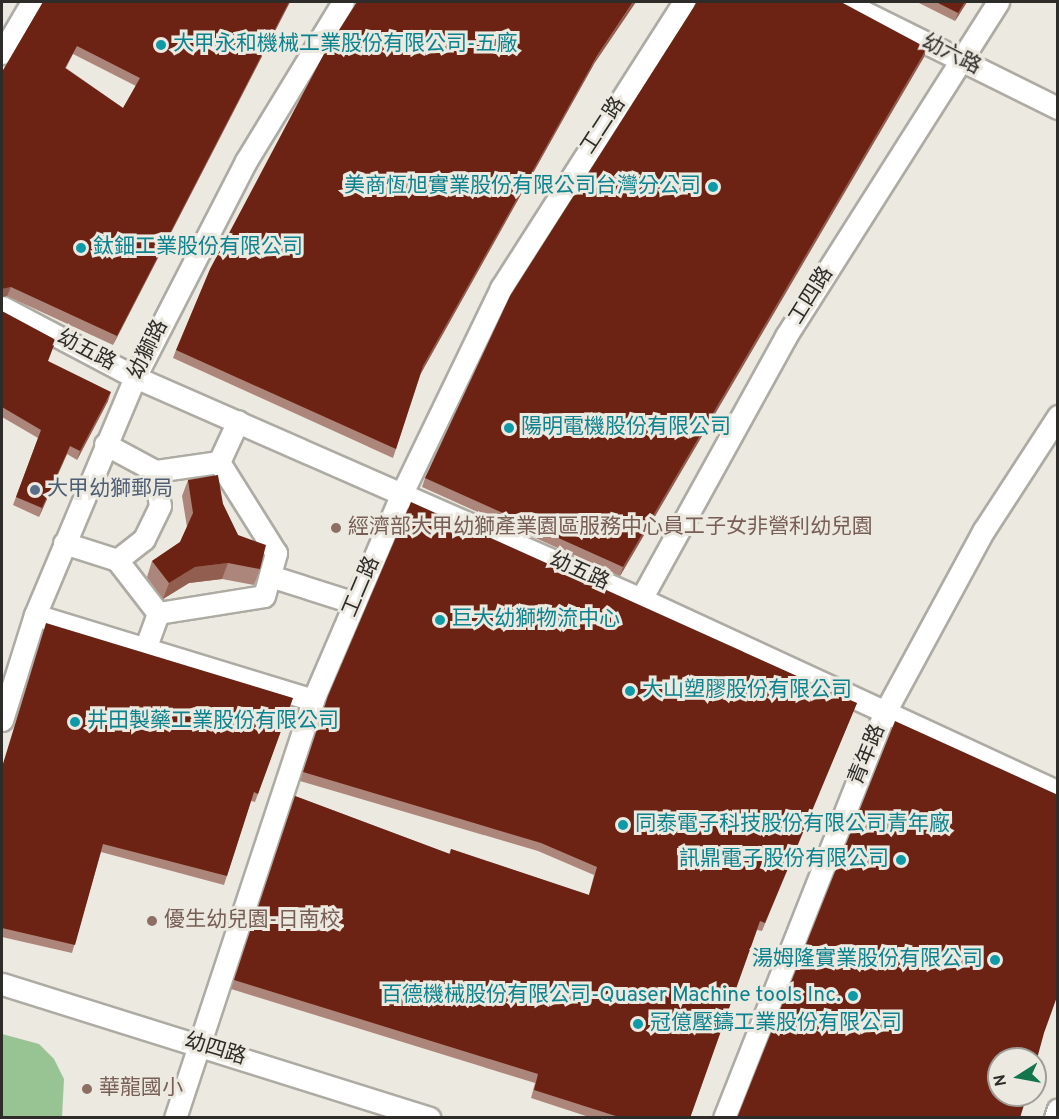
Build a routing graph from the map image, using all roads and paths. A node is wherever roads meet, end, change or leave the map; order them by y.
1 (32, 2) edge
2 (343, 2) edge
3 (684, 2) edge
4 (844, 2) edge
5 (998, 2) edge
6 (2, 53) edge
7 (961, 61) junction
8 (1058, 108) edge
9 (2, 307) edge
10 (135, 376) junction
11 (1058, 416) edge
12 (238, 421) junction
13 (105, 444) junction
14 (219, 462) junction
15 (155, 471) junction
16 (402, 493) junction
17 (64, 543) junction
18 (117, 560) junction
19 (270, 576) junction
20 (641, 599) junction
21 (355, 603) junction
22 (158, 613) junction
23 (35, 615) junction
24 (145, 649) junction
25 (313, 700) junction
26 (885, 712) junction
27 (2, 720) edge
28 (1058, 792) edge
29 (2, 984) edge
30 (197, 1045) junction
31 (1058, 1109) edge
32 (175, 1118) edge
33 (429, 1118) edge
34 (724, 1118) edge
35 (1055, 1118) edge

1 - 6 street
2 - 10 street, 幼獅路
3 - 16 street, 工二路
4 - 7 street, 幼六路
5 - 7 street, 工四路
7 - 8 street, 幼六路
7 - 20 street, 工四路
9 - 10 street, 幼五路
10 - 12 street, 幼五路
10 - 13 street, 幼獅路
11 - 26 street, 青年路
12 - 14 street
12 - 16 street, 幼五路
13 - 15 street
13 - 17 street, 幼獅路
14 - 15 street
14 - 19 street
15 - 18 street
16 - 20 street, 幼五路
16 - 21 street, 工二路
17 - 18 street
17 - 23 street, 幼獅路
18 - 22 street
19 - 21 street
19 - 22 street
20 - 26 street, 幼五路
21 - 25 street, 工二路
22 - 24 street
23 - 24 street
23 - 27 street, 幼獅路
24 - 25 street
25 - 30 street, 工二路
26 - 28 street, 幼五路
26 - 34 street, 青年路
29 - 30 street, 幼四路
30 - 32 street, 工二路
30 - 33 street, 幼四路
31 - 35 street

